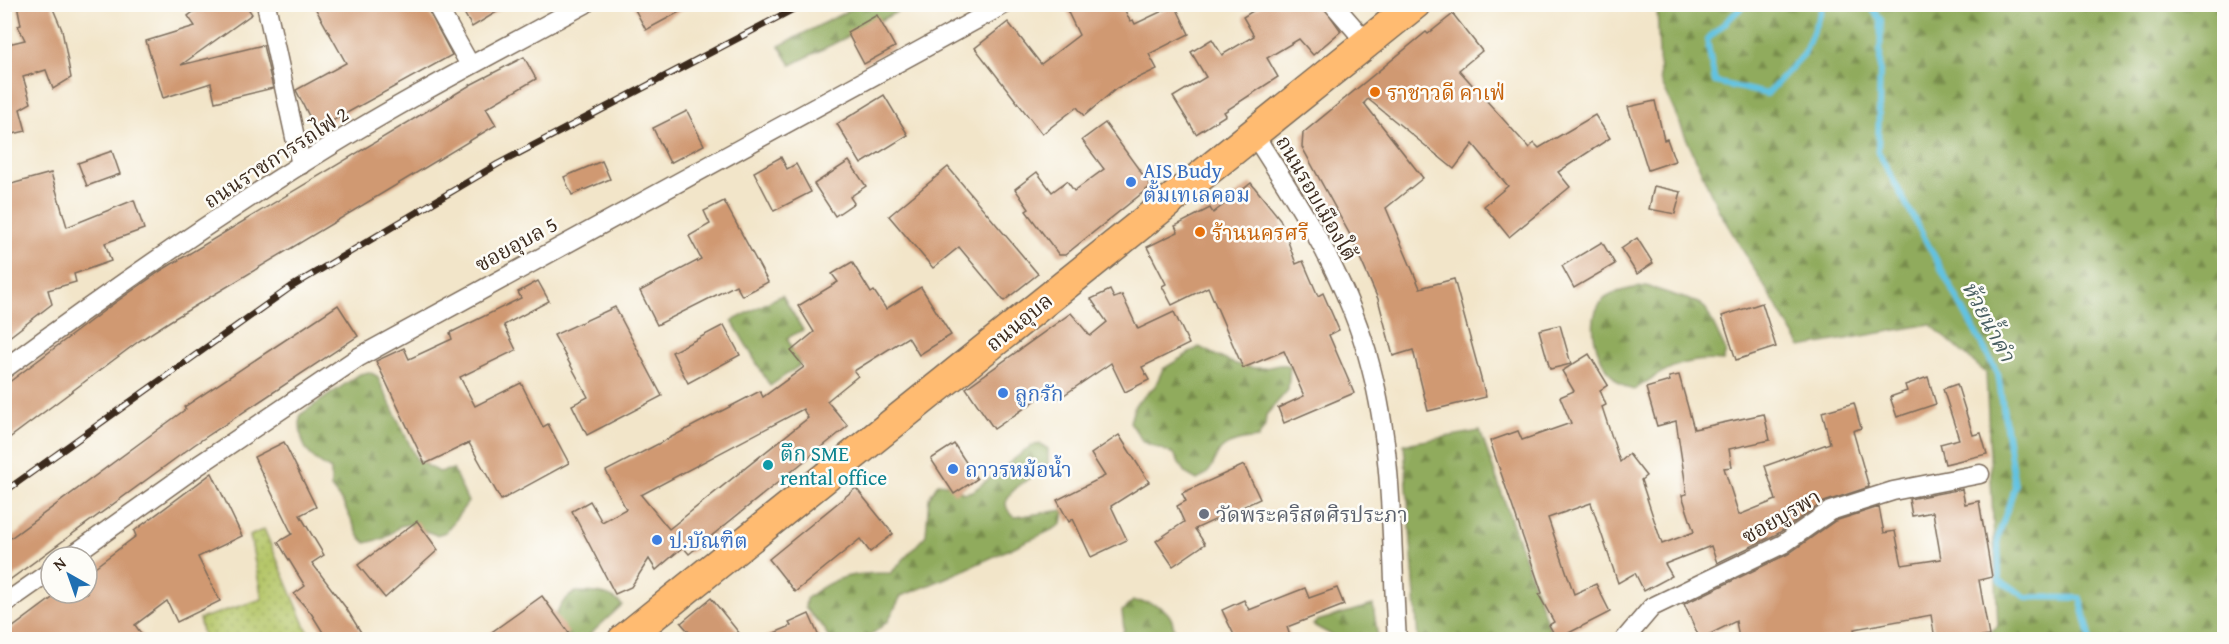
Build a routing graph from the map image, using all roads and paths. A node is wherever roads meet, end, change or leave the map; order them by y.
1 (266, 4) edge
2 (436, 4) edge
3 (585, 4) edge
4 (1005, 4) edge
5 (1333, 4) edge
6 (1415, 4) edge
7 (1366, 42) junction
8 (470, 65) junction
9 (1253, 133) junction
10 (301, 165) junction
11 (4, 369) edge
12 (1980, 474) dead end
13 (87, 545) edge
14 (39, 579) edge
15 (4, 604) edge
16 (623, 639) edge
17 (1397, 639) edge
18 (1624, 639) edge

1 - 10 street
2 - 8 street
3 - 8 street, ถนนราชการรถไฟ 2
4 - 13 street, ซอยอุบล 5
5 - 7 street
6 - 7 main road, ถนนอุบล
7 - 9 main road, ถนนอุบล
8 - 10 street, ถนนราชการรถไฟ 2
9 - 16 main road, ถนนอุบล
9 - 17 street, ถนนรอบเมืองใต้
10 - 11 street, ถนนราชการรถไฟ 2
12 - 18 street, ซอยบูรพา
14 - 15 street

